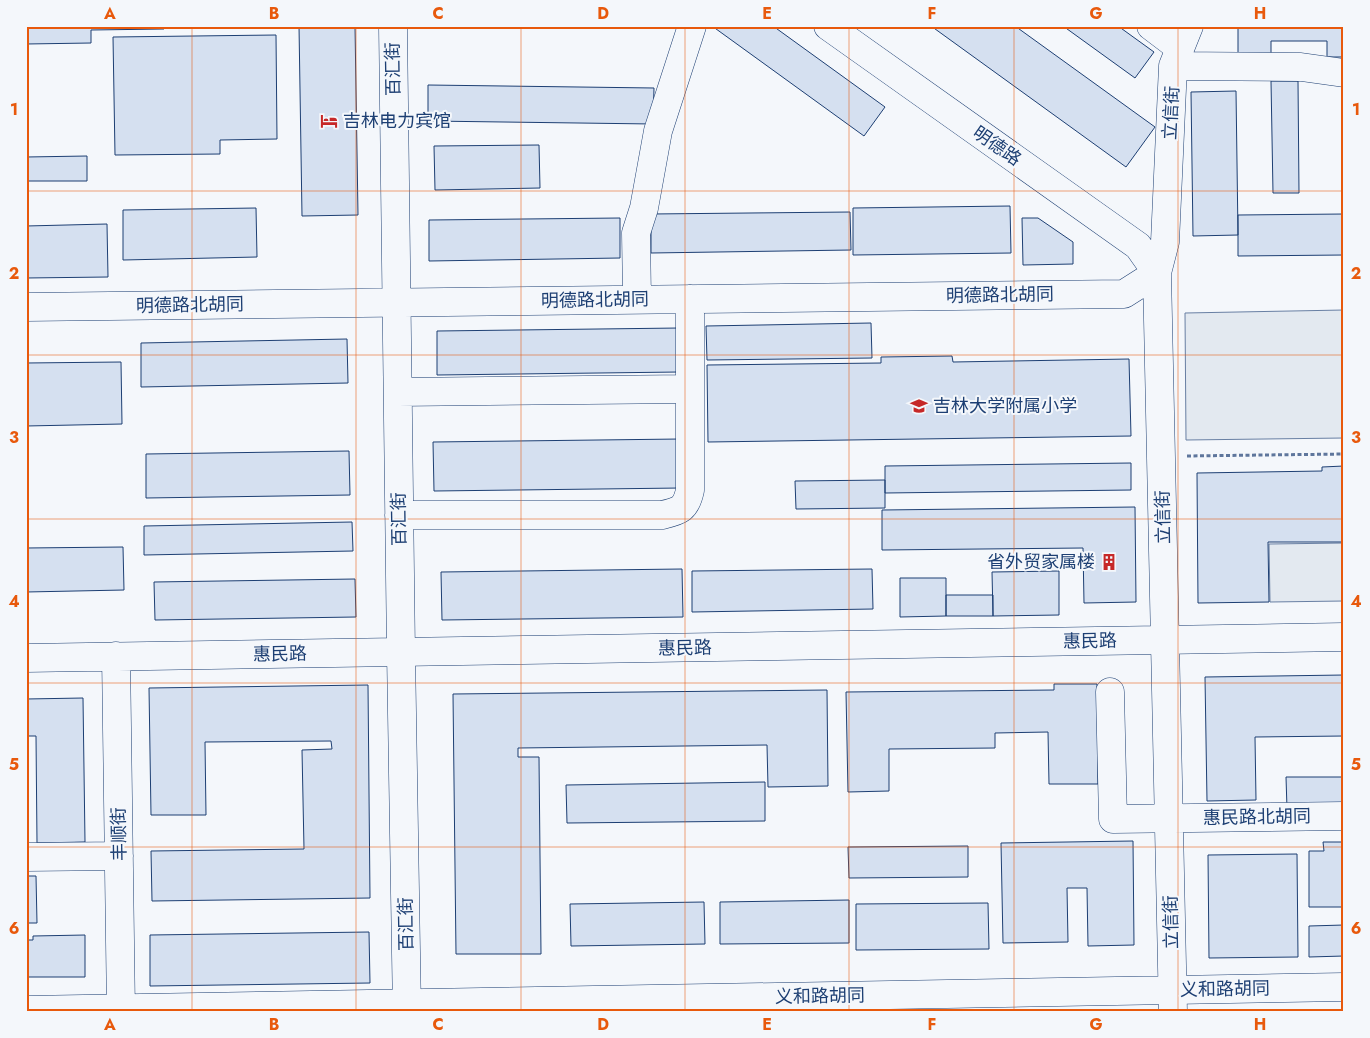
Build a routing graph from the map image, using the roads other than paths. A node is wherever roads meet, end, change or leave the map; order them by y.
1 (392, 26) edge
2 (692, 26) edge
3 (828, 26) edge
4 (1151, 26) edge
5 (1181, 47) edge
6 (1344, 73) edge
7 (1158, 273) junction
8 (637, 299) junction
9 (690, 299) junction
10 (397, 303) junction
11 (26, 307) edge
12 (690, 389) junction
13 (398, 392) junction
14 (399, 515) junction
15 (1344, 637) edge
16 (1166, 640) junction
17 (401, 653) junction
18 (116, 656) junction
19 (26, 658) edge
20 (1110, 692) dead end
21 (1344, 816) edge
22 (1169, 818) junction
23 (119, 856) junction
24 (26, 857) edge
25 (1344, 987) edge
26 (1173, 1000) edge
27 (558, 1006) edge
28 (407, 1008) edge
29 (26, 1010) edge
30 (121, 1010) edge

1 - 10 street, 百汇街
2 - 8 street
3 - 7 street, 明德路
4 - 5 street
5 - 6 street
5 - 7 street, 立信街
7 - 9 street, 明德路北胡同
7 - 16 street, 立信街
8 - 9 street, 明德路北胡同
8 - 10 street, 明德路北胡同
9 - 12 street
10 - 11 street, 明德路北胡同
10 - 13 street, 百汇街
12 - 13 street
12 - 14 street
13 - 14 street, 百汇街
14 - 17 street, 百汇街
15 - 16 street, 惠民路
16 - 17 street, 惠民路
16 - 22 street, 立信街
17 - 18 street, 惠民路
17 - 28 street, 百汇街
18 - 19 street, 惠民路
18 - 23 street, 丰顺街
20 - 22 street, 惠民路北胡同
21 - 22 street, 惠民路北胡同
22 - 26 street, 立信街
23 - 24 street
23 - 30 street, 丰顺街
25 - 26 street, 义和路胡同
26 - 27 street, 义和路胡同
27 - 28 street, 义和路胡同
28 - 30 street, 义和路胡同
29 - 30 street, 义和路胡同

